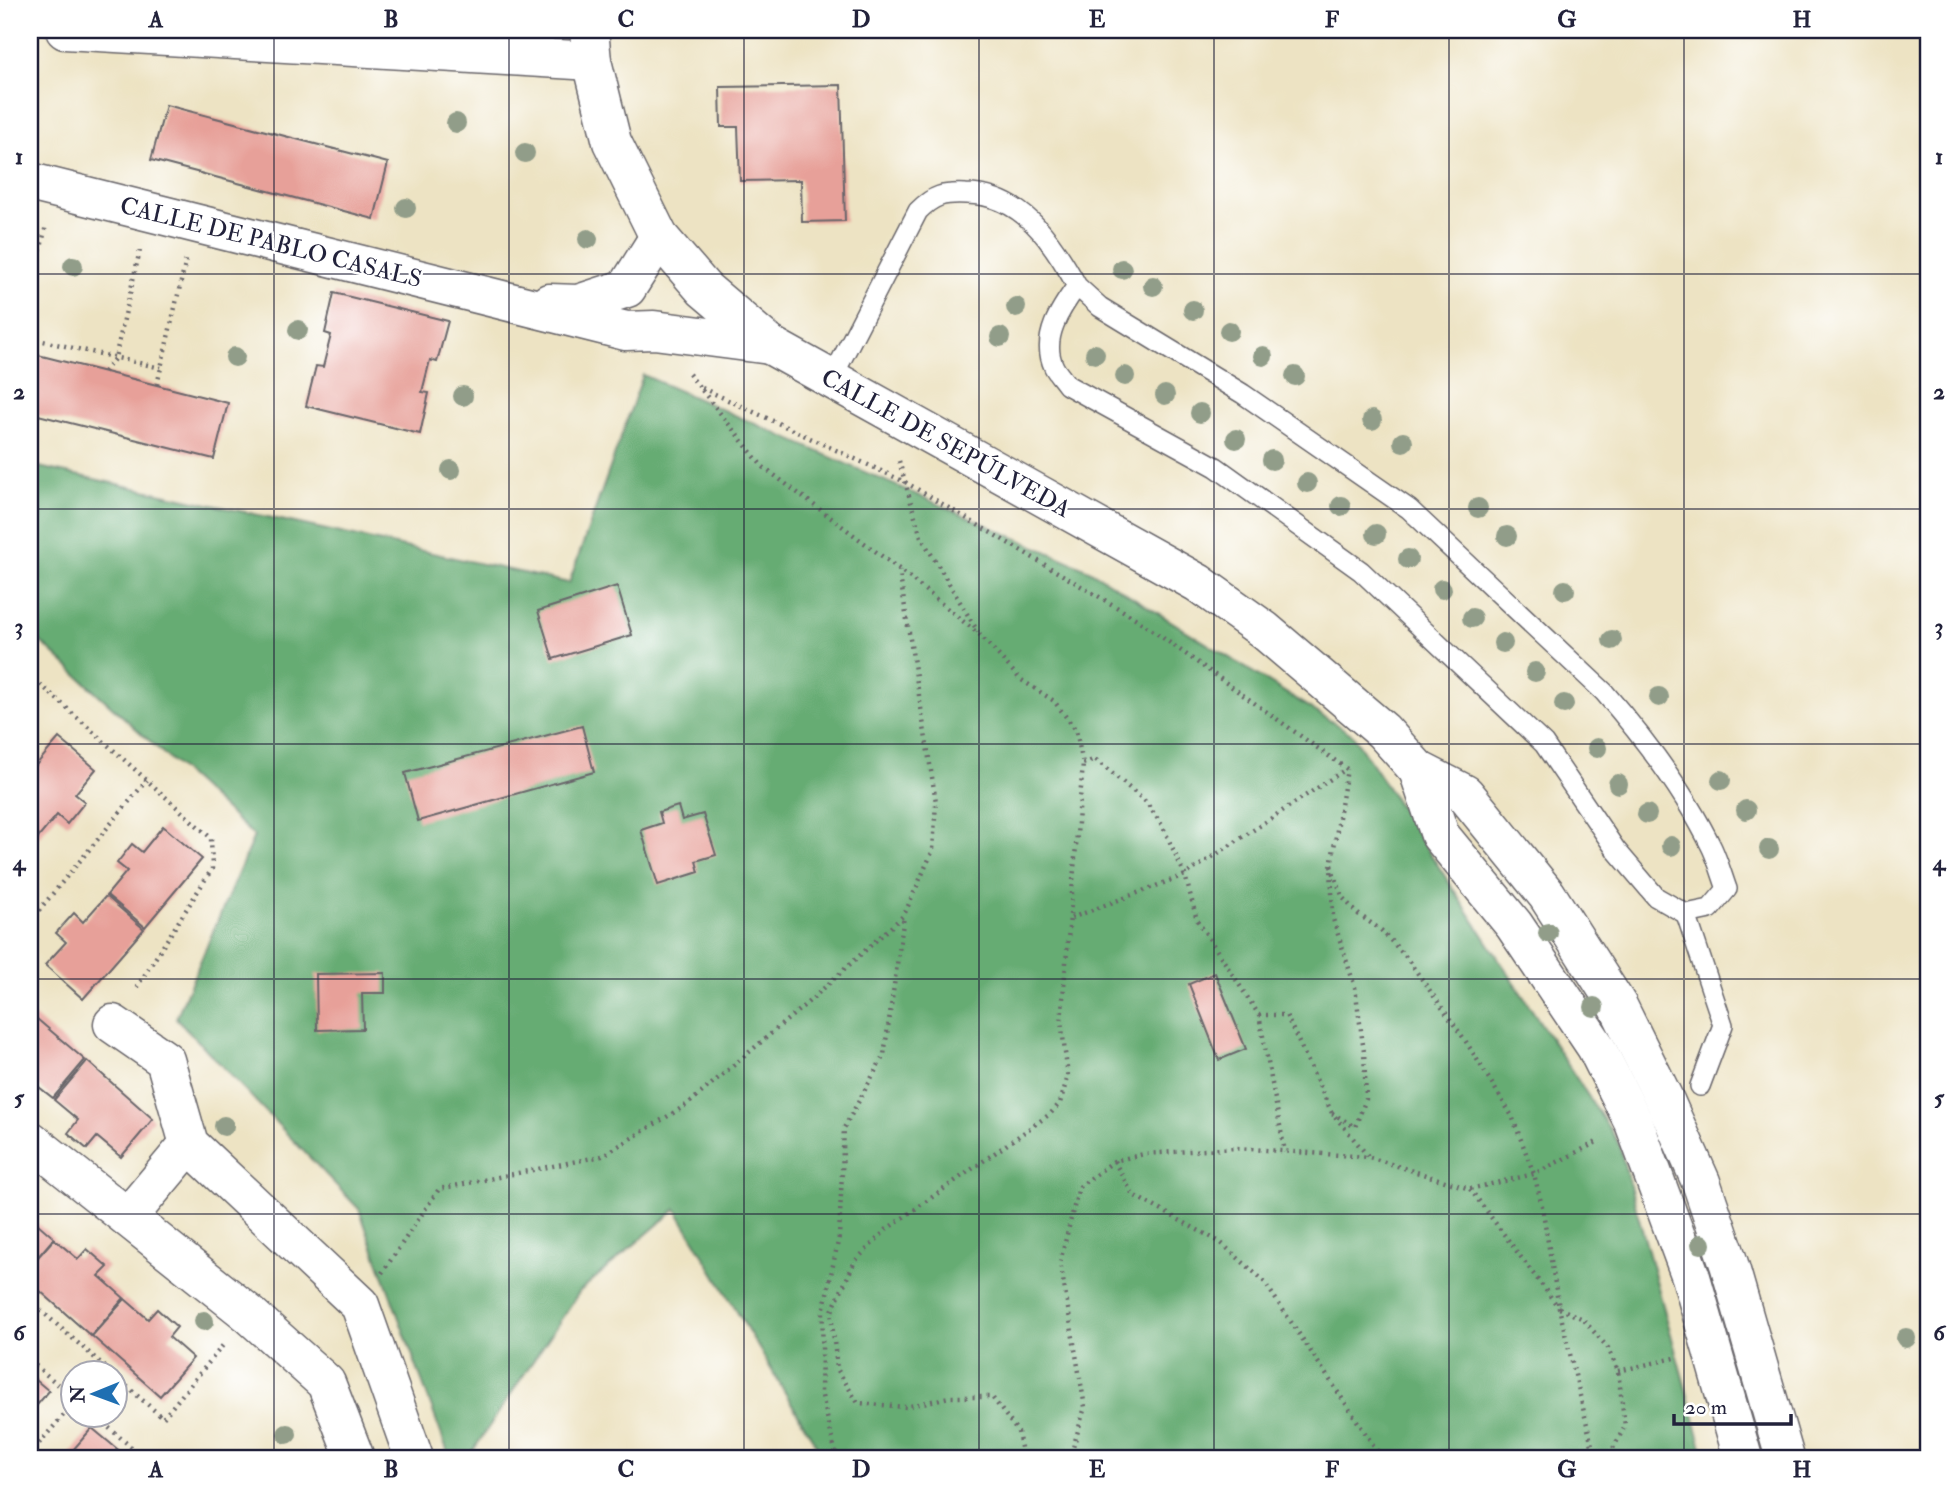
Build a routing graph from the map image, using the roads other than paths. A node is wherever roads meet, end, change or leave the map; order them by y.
1 (65, 30) edge
2 (591, 45) edge
3 (42, 185) edge
4 (659, 237) junction
5 (1077, 286) junction
6 (627, 288) junction
7 (704, 289) junction
8 (512, 302) junction
9 (654, 330) junction
10 (770, 345) junction
11 (831, 380) junction
12 (1418, 770) junction
13 (1686, 915) junction
14 (113, 1024) road end
15 (1700, 1086) dead end
16 (30, 1140) edge
17 (189, 1144) junction
18 (128, 1217) junction
19 (355, 1458) edge
20 (414, 1458) edge
21 (1743, 1458) edge
22 (1785, 1458) edge

1 - 2 street
2 - 4 street, CALLE DE SEPÚLVEDA
3 - 8 street, CALLE DE PABLO CASALS
4 - 6 street
4 - 7 street, CALLE DE SEPÚLVEDA
5 - 11 lane
5 - 13 lane
5 - 13 lane
6 - 7 street, CALLE DE PABLO CASALS
6 - 8 street, CALLE DE PABLO CASALS
7 - 9 street
7 - 10 street, CALLE DE SEPÚLVEDA
8 - 9 street, CALLE DE PABLO CASALS
9 - 10 street, CALLE DE PABLO CASALS
10 - 11 street, CALLE DE SEPÚLVEDA
11 - 12 street, CALLE DE SEPÚLVEDA
12 - 21 street, CALLE DE SEPÚLVEDA
12 - 22 street, CALLE DE SEPÚLVEDA
13 - 15 lane
14 - 17 street
16 - 18 street
17 - 18 street
17 - 20 street
18 - 19 street

